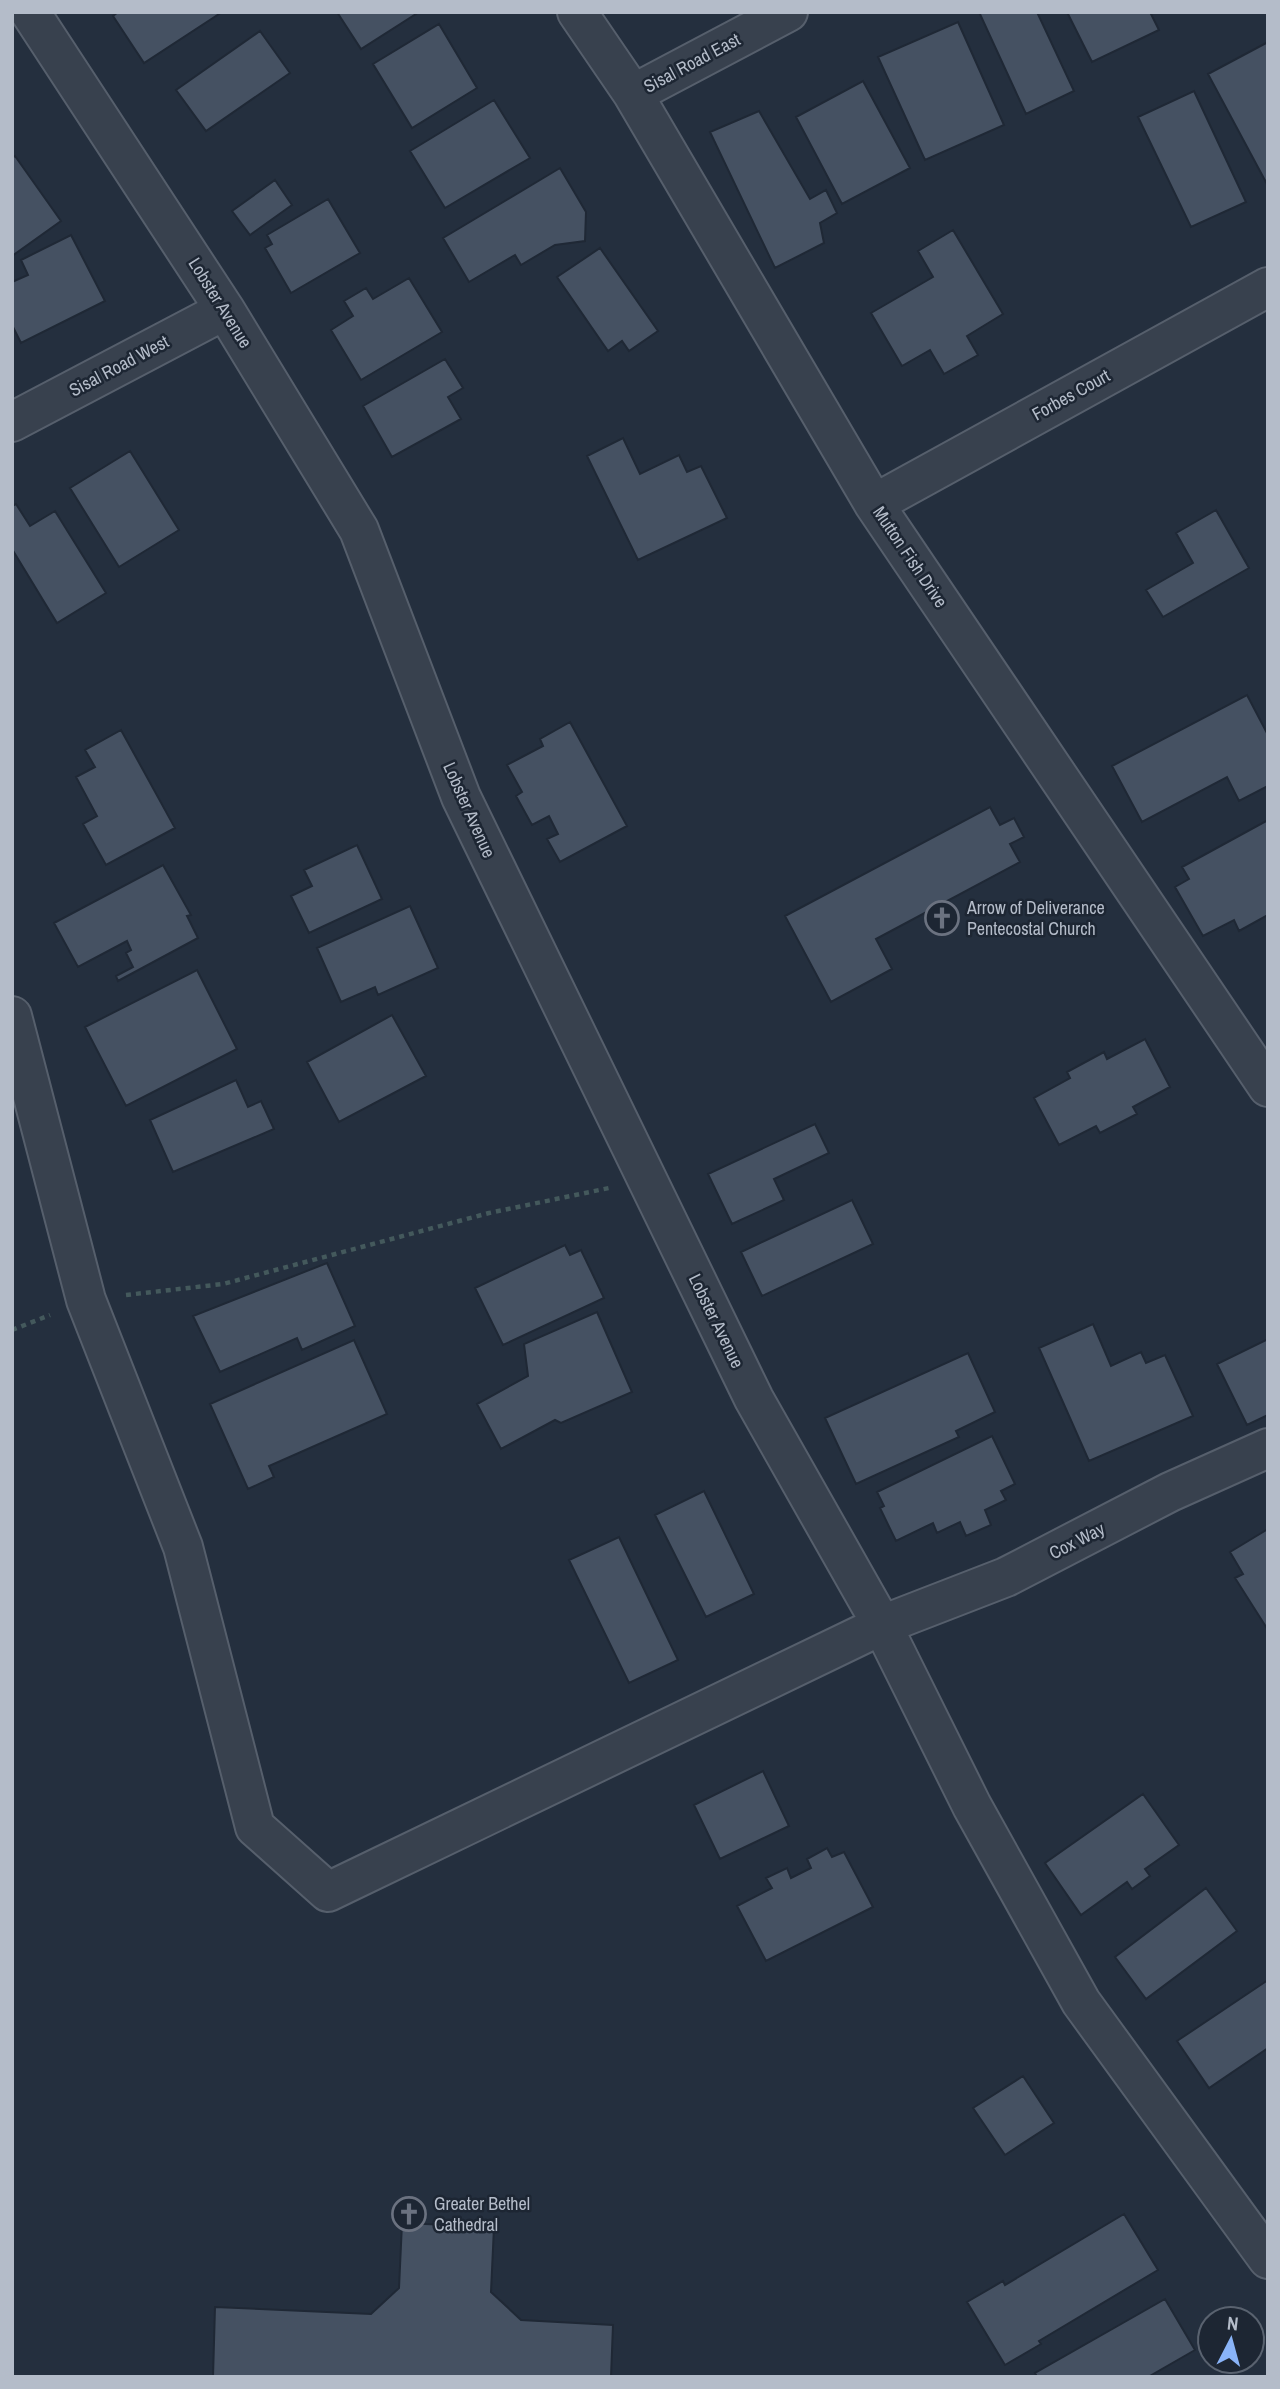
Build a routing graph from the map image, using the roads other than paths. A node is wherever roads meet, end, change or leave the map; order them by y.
1 (30, 12) edge
2 (577, 12) edge
3 (788, 12) edge
4 (632, 94) junction
5 (1268, 287) edge
6 (225, 310) junction
7 (12, 422) edge
8 (874, 504) junction
9 (12, 1017) edge
10 (1268, 1087) edge
11 (1268, 1448) edge
12 (882, 1625) junction
13 (1268, 2259) edge

1 - 6 street, Lobster Avenue
2 - 4 street, Mutton Fish Drive
3 - 4 street, Sisal Road East
4 - 8 street, Mutton Fish Drive
5 - 8 street, Forbes Court
6 - 7 street, Sisal Road West
6 - 12 street, Lobster Avenue
8 - 10 street, Mutton Fish Drive
9 - 12 street, Cox Way
11 - 12 street, Cox Way
12 - 13 street, Lobster Avenue

